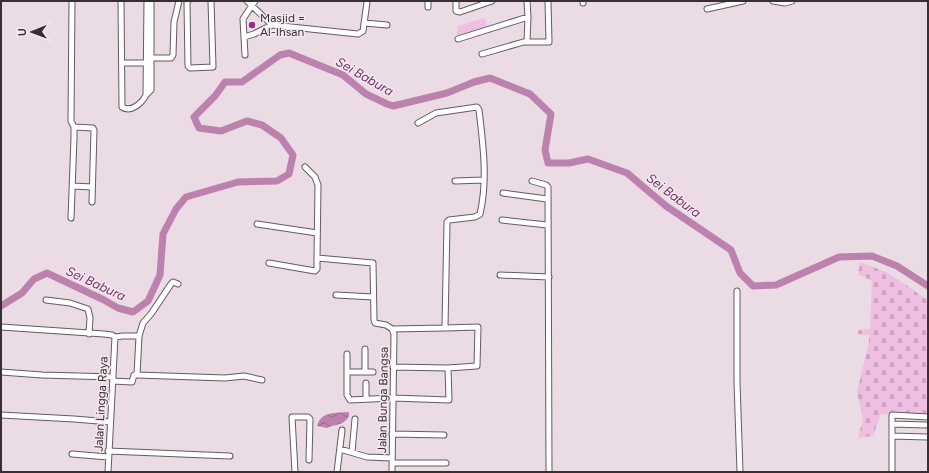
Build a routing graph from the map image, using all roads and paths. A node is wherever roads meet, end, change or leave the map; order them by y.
1 (72, 1) edge
2 (121, 1) edge
3 (147, 1) edge
4 (152, 1) edge
5 (179, 1) edge
6 (188, 1) edge
7 (211, 1) edge
8 (367, 1) edge
9 (428, 1) edge
10 (456, 1) edge
11 (492, 1) edge
12 (527, 1) edge
13 (548, 1) edge
14 (743, 1) edge
15 (773, 1) edge
16 (792, 1) edge
17 (251, 2) edge
18 (428, 7) dead end
19 (707, 9) dead end
20 (528, 17) junction
21 (364, 23) junction
22 (272, 24) junction
23 (387, 25) dead end
24 (244, 37) junction
25 (458, 40) dead end
26 (526, 42) junction
27 (482, 54) dead end
28 (245, 55) dead end
29 (149, 61) junction
30 (122, 63) junction
31 (418, 123) dead end
32 (74, 128) junction
33 (305, 167) dead end
34 (483, 180) junction
35 (455, 181) dead end
36 (532, 181) dead end
37 (73, 186) junction
38 (92, 187) junction
39 (503, 193) dead end
40 (547, 199) junction
41 (92, 202) dead end
42 (71, 218) dead end
43 (502, 220) dead end
44 (257, 224) dead end
45 (547, 225) junction
46 (318, 233) junction
47 (317, 258) junction
48 (269, 263) dead end
49 (500, 276) dead end
50 (549, 277) junction
51 (178, 284) dead end
52 (737, 292) dead end
53 (336, 295) dead end
54 (373, 297) junction
55 (46, 300) dead end
56 (1, 327) edge
57 (445, 328) junction
58 (392, 329) junction
59 (89, 334) junction
60 (140, 336) junction
61 (115, 337) junction
62 (365, 349) dead end
63 (347, 354) dead end
64 (393, 367) junction
65 (448, 368) junction
66 (1, 372) edge
67 (347, 372) junction
68 (365, 372) junction
69 (373, 372) dead end
70 (137, 375) junction
71 (113, 379) junction
72 (262, 380) dead end
73 (366, 383) dead end
74 (393, 398) junction
75 (366, 399) junction
76 (1, 415) edge
77 (928, 417) edge
78 (355, 419) dead end
79 (110, 422) junction
80 (892, 424) junction
81 (926, 425) dead end
82 (342, 430) dead end
83 (392, 434) junction
84 (444, 435) dead end
85 (892, 436) junction
86 (927, 437) dead end
87 (340, 449) junction
88 (108, 451) junction
89 (352, 452) junction
90 (72, 454) dead end
91 (230, 456) dead end
92 (108, 457) junction
93 (309, 460) dead end
94 (392, 460) junction
95 (446, 463) dead end
96 (108, 472) edge
97 (295, 472) edge
98 (337, 472) edge
99 (392, 472) edge
100 (549, 472) edge
101 (740, 472) edge
102 (892, 472) edge

1 - 32 street
2 - 30 street
3 - 29 street
4 - 29 street
5 - 29 street
6 - 7 street
8 - 21 street
9 - 18 street
10 - 11 street
12 - 20 street
13 - 26 street
14 - 19 street
15 - 16 street
17 - 22 street
17 - 24 street
20 - 25 street
20 - 26 street
21 - 22 street
21 - 23 street
22 - 24 street
24 - 28 street
26 - 27 street
29 - 30 street
29 - 30 street
31 - 34 street
32 - 37 street
32 - 38 street
33 - 46 street
34 - 35 street
34 - 57 street
36 - 40 street
37 - 38 street
37 - 42 street
38 - 41 street
39 - 40 street
40 - 45 street
43 - 45 street
44 - 46 street
45 - 50 street
46 - 47 street
47 - 48 street
47 - 54 street
49 - 50 street
50 - 100 street
51 - 60 street
52 - 101 street
53 - 54 street
54 - 58 street
55 - 59 street
56 - 59 street
57 - 58 street
57 - 65 street
58 - 64 street, Jalan Bunga Bangsa
59 - 61 street
60 - 61 street
60 - 70 street
61 - 71 street, Jalan Lingga Raya
62 - 68 street
63 - 67 street
64 - 65 street
64 - 74 street, Jalan Bunga Bangsa
65 - 74 street
66 - 71 street
67 - 68 street
67 - 75 street
68 - 69 street
70 - 71 street
70 - 72 street
71 - 79 street, Jalan Lingga Raya
73 - 75 street
74 - 75 street
74 - 83 street, Jalan Bunga Bangsa
76 - 79 street
77 - 80 street
78 - 89 street
79 - 88 street, Jalan Lingga Raya
80 - 81 street
80 - 85 street
82 - 87 street
83 - 84 street
83 - 94 street, Jalan Bunga Bangsa
85 - 86 street
85 - 102 street
87 - 89 street
87 - 98 street
88 - 91 street
88 - 92 street, Jalan Lingga Raya
89 - 94 street
90 - 92 street
92 - 96 street, Jalan Lingga Raya
93 - 97 street
94 - 95 street
94 - 99 street, Jalan Bunga Bangsa

